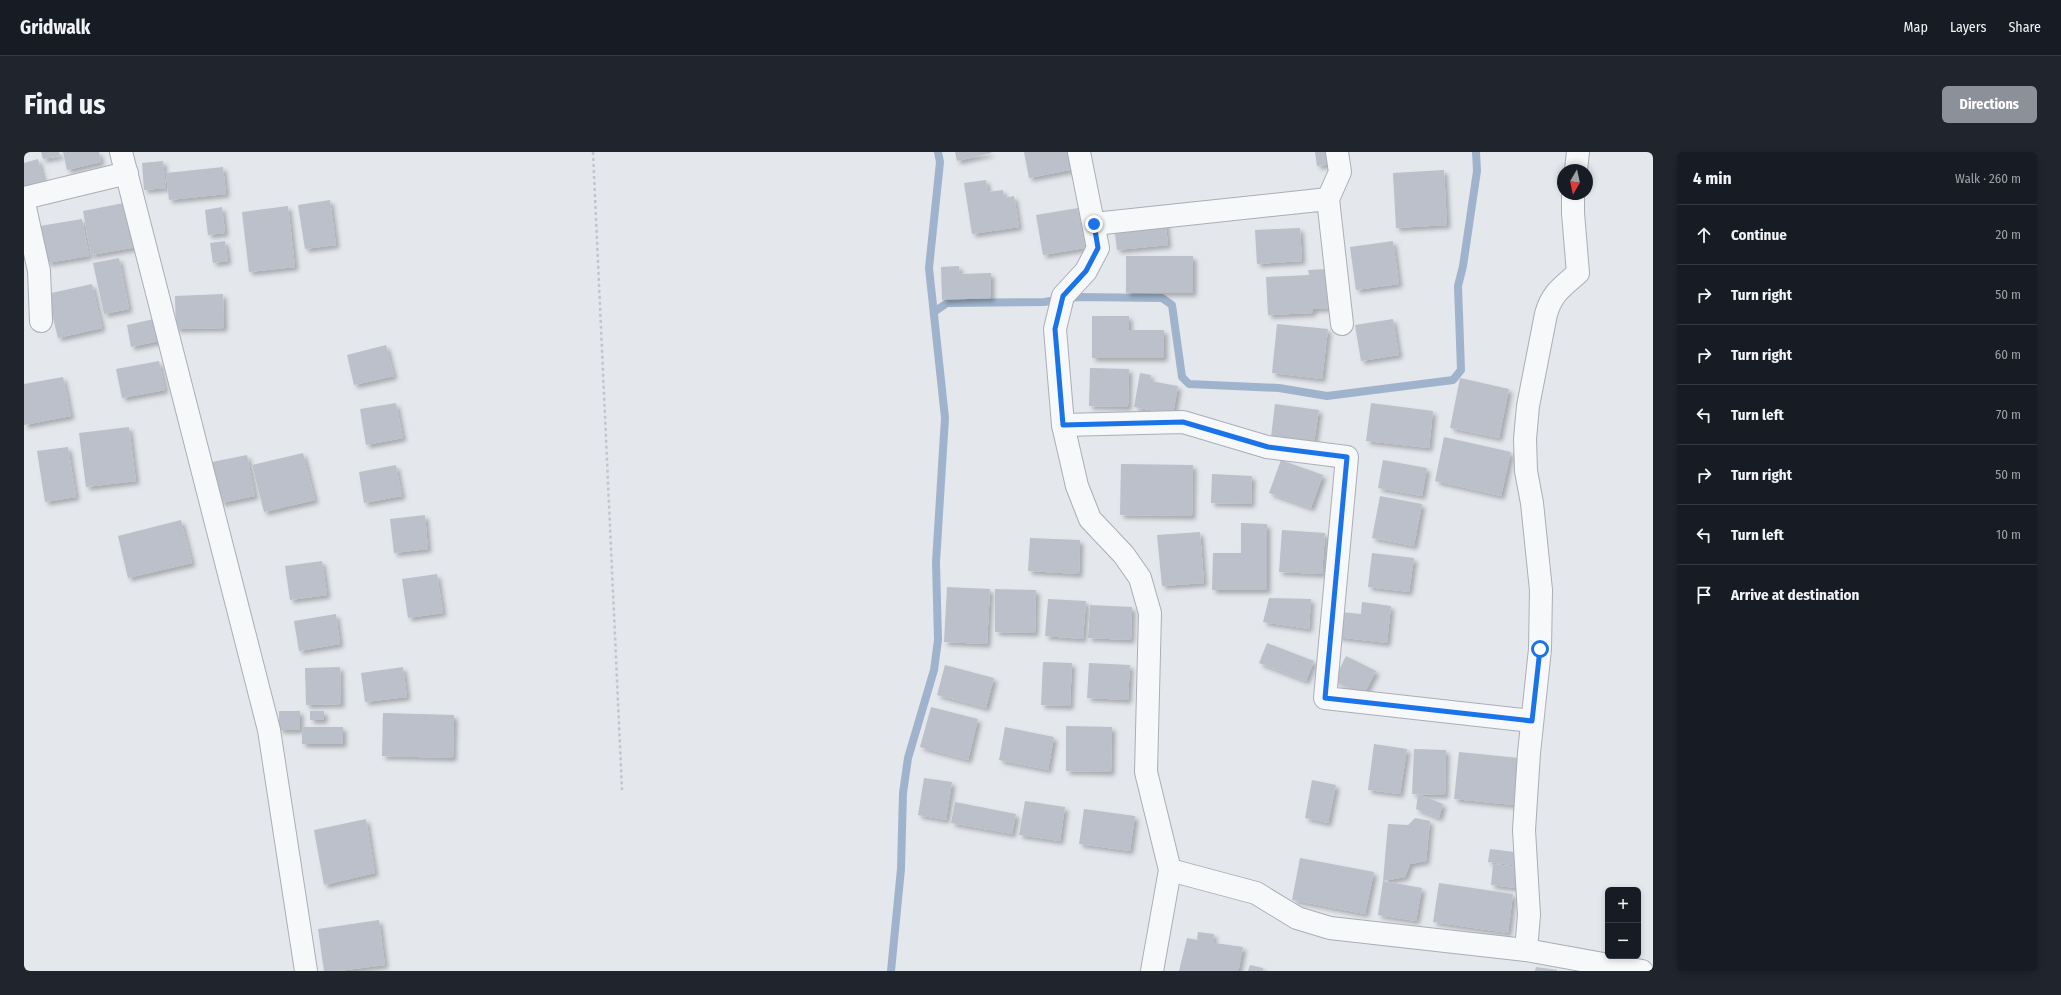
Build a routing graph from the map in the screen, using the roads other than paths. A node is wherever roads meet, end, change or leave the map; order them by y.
1 (121, 152) edge
2 (1079, 152) edge
3 (1337, 152) edge
4 (1578, 152) edge
5 (1577, 164) edge
6 (127, 173) junction
7 (24, 198) edge
8 (1328, 199) junction
9 (1573, 200) edge
10 (24, 203) edge
11 (1094, 224) junction
12 (41, 321) dead end
13 (1342, 324) dead end
14 (1063, 425) junction
15 (1532, 721) junction
16 (1170, 870) junction
17 (1526, 950) junction
18 (306, 971) edge
19 (1152, 971) edge
20 (1642, 971) edge

1 - 6 street
2 - 11 street
3 - 8 street
4 - 5 street
6 - 7 street
6 - 18 street
8 - 11 street
8 - 13 street
9 - 15 street
10 - 12 street
11 - 14 street
14 - 15 street
14 - 16 street
15 - 17 street
16 - 17 street
16 - 19 street
17 - 20 street

